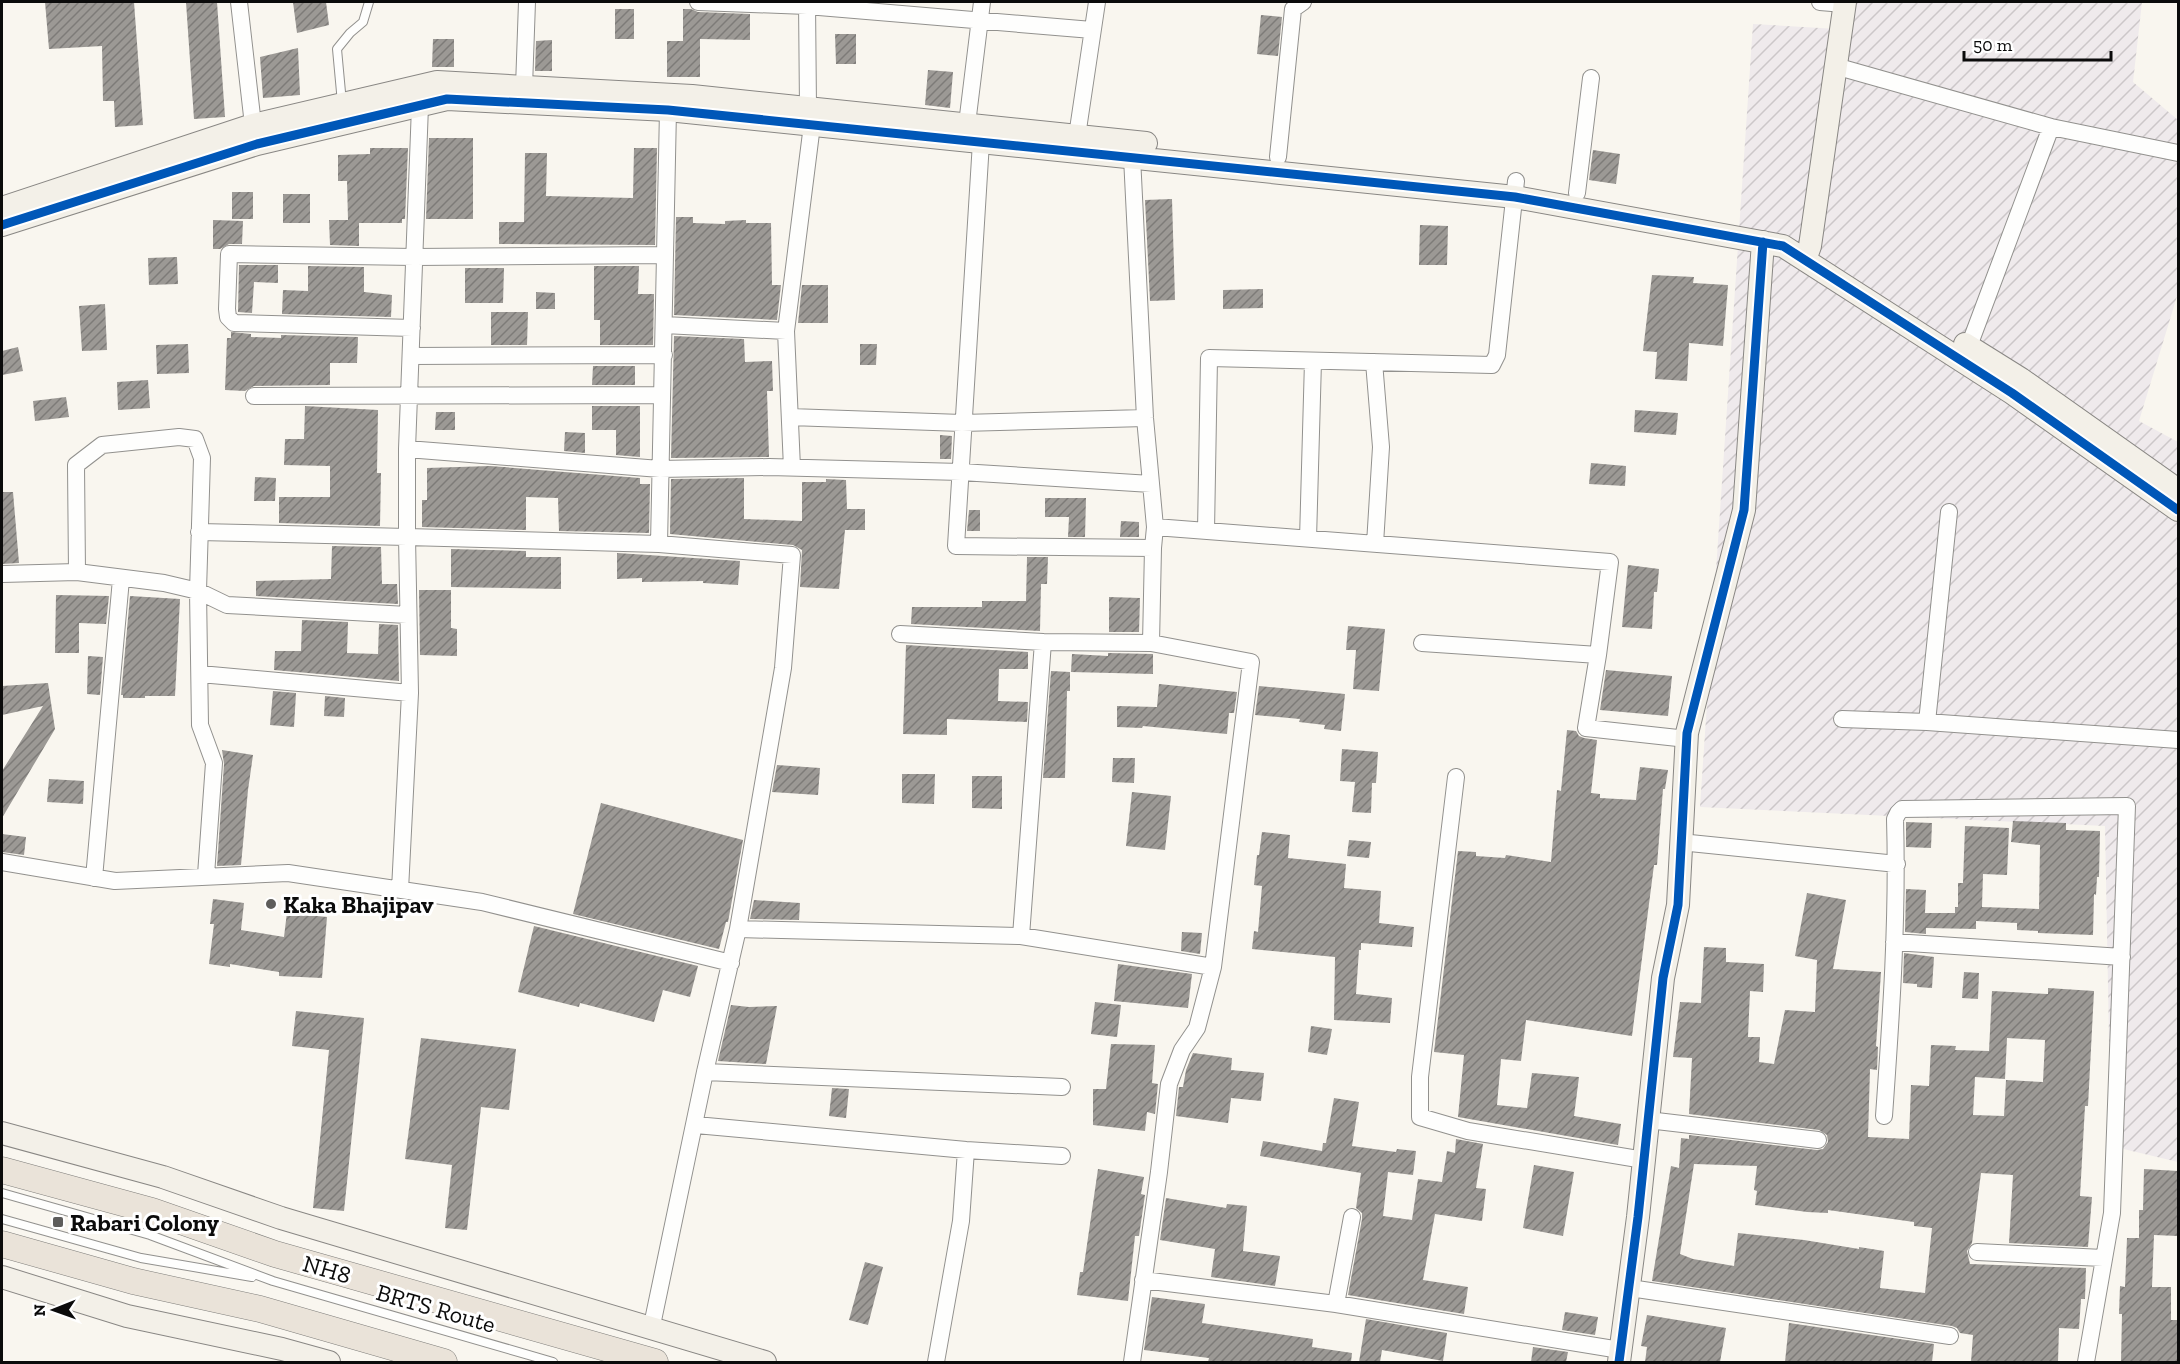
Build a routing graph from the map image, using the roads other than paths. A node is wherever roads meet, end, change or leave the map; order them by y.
1 (239, 2) edge
2 (369, 2) edge
3 (527, 2) edge
4 (698, 2) edge
5 (982, 2) edge
6 (1097, 2) edge
7 (1303, 2) edge
8 (1821, 2) edge
9 (1844, 3) edge
10 (807, 4) edge
11 (980, 21) junction
12 (1092, 30) junction
13 (1835, 66) junction
14 (1591, 78) dead end
15 (524, 87) junction
16 (342, 104) junction
17 (420, 105) junction
18 (668, 110) junction
19 (810, 116) junction
20 (967, 124) junction
21 (253, 125) junction
22 (2051, 128) junction
23 (1077, 136) junction
24 (981, 142) junction
25 (2178, 153) edge
26 (1132, 157) junction
27 (1278, 157) junction
28 (1516, 189) junction
29 (1577, 193) junction
30 (2, 208) edge
31 (2, 225) edge
32 (1762, 242) junction
33 (1808, 253) junction
34 (664, 255) junction
35 (414, 257) junction
36 (664, 325) junction
37 (412, 328) junction
38 (786, 331) junction
39 (1969, 346) junction
40 (664, 355) junction
41 (411, 356) junction
42 (1313, 361) junction
43 (1374, 362) junction
44 (409, 394) junction
45 (662, 395) junction
46 (254, 396) dead end
47 (790, 417) junction
48 (1144, 418) junction
49 (964, 423) junction
50 (407, 449) junction
51 (792, 468) junction
52 (660, 469) junction
53 (961, 472) junction
54 (1151, 484) junction
55 (2178, 490) edge
56 (2178, 510) edge
57 (1949, 512) dead end
58 (1155, 527) junction
59 (1206, 531) junction
60 (199, 532) junction
61 (406, 537) junction
62 (1308, 539) junction
63 (659, 544) junction
64 (1375, 544) junction
65 (1153, 548) junction
66 (78, 572) junction
67 (2, 574) edge
68 (121, 579) junction
69 (198, 591) junction
70 (407, 615) junction
71 (900, 634) dead end
72 (1043, 642) junction
73 (1151, 642) junction
74 (1422, 643) dead end
75 (1598, 655) junction
76 (200, 674) junction
77 (410, 693) junction
78 (1842, 719) dead end
79 (1927, 722) junction
80 (1687, 739) junction
81 (2178, 740) edge
82 (1456, 777) dead end
83 (1680, 842) junction
84 (2, 862) edge
85 (1897, 864) junction
86 (206, 875) junction
87 (94, 878) junction
88 (400, 890) junction
89 (738, 929) junction
90 (1021, 936) junction
91 (1894, 942) junction
92 (2122, 957) junction
93 (731, 963) junction
94 (1213, 967) junction
95 (705, 1072) junction
96 (1062, 1087) dead end
97 (1884, 1116) dead end
98 (1648, 1120) junction
99 (696, 1125) junction
100 (2, 1133) edge
101 (1818, 1140) dead end
102 (966, 1150) junction
103 (1062, 1156) dead end
104 (1644, 1160) junction
105 (2, 1170) edge
106 (2, 1193) edge
107 (1352, 1217) dead end
108 (2, 1219) edge
109 (2, 1244) edge
110 (1977, 1252) dead end
111 (2103, 1258) junction
112 (2, 1278) edge
113 (1143, 1280) junction
114 (273, 1281) junction
115 (1630, 1288) junction
116 (1336, 1304) junction
117 (651, 1330) junction
118 (1950, 1336) dead end
119 (282, 1356) edge
120 (1620, 1356) edge
121 (330, 1362) edge
122 (444, 1362) edge
123 (553, 1362) edge
124 (655, 1362) edge
125 (765, 1362) edge
126 (936, 1362) edge
127 (1132, 1362) edge
128 (2086, 1362) edge

1 - 21 street
2 - 16 lane
3 - 15 street
4 - 10 street
5 - 11 street
6 - 12 street
7 - 27 street
8 - 9 street
9 - 13 street
10 - 11 street
10 - 19 street
11 - 12 street
11 - 20 street
12 - 23 street
13 - 22 street
13 - 33 street
14 - 29 street
15 - 16 street
15 - 19 street
16 - 21 street
17 - 18 street
17 - 31 street
17 - 35 street
18 - 19 street
18 - 34 street
19 - 20 street
19 - 24 street
19 - 38 street
20 - 23 street
21 - 30 street
22 - 25 street
22 - 39 street
23 - 27 street
24 - 26 street
24 - 49 street
26 - 28 street
26 - 48 street
27 - 28 street
28 - 29 street
28 - 32 street
28 - 43 street
29 - 33 street
32 - 33 street
32 - 80 street
33 - 39 street
33 - 56 street
34 - 35 street
34 - 36 street
35 - 37 street
35 - 37 street
36 - 38 street
36 - 40 street
37 - 41 street
38 - 47 street
39 - 55 street
40 - 41 street
40 - 45 street
41 - 44 street
42 - 43 street
42 - 59 street
42 - 62 street
43 - 64 street
44 - 45 street
44 - 46 street
44 - 50 street
45 - 52 street
47 - 49 street
47 - 51 street
48 - 49 street
48 - 54 street
49 - 53 street
50 - 52 street
50 - 61 street
51 - 52 street
51 - 53 street
52 - 63 street
53 - 54 street
53 - 65 street
54 - 58 street
57 - 79 street
58 - 59 street
58 - 65 street
59 - 62 street
60 - 61 street
60 - 66 street
60 - 69 street
61 - 63 street
61 - 70 street
62 - 64 street
63 - 89 street
64 - 75 street
65 - 73 street
66 - 67 street
66 - 68 street
68 - 69 street
68 - 87 street
69 - 70 street
69 - 76 street
70 - 77 street
71 - 72 street
72 - 73 street
72 - 90 street
73 - 94 street
74 - 75 street
75 - 80 street
76 - 77 street
76 - 86 street
77 - 88 street
78 - 79 street
79 - 81 street
80 - 83 street
82 - 104 street
83 - 85 street
83 - 98 street
84 - 87 street
85 - 91 street
85 - 92 street
86 - 87 street
86 - 88 street
88 - 93 street
89 - 90 street
89 - 93 street
90 - 94 street
91 - 92 street
91 - 97 street
92 - 111 street
93 - 95 street
94 - 113 street
95 - 96 street
95 - 99 street
98 - 101 street
98 - 104 street
99 - 102 street
99 - 117 street
100 - 117 street
102 - 103 street
102 - 126 street
104 - 115 street
105 - 124 main road, NH8
106 - 114 lane
107 - 116 street
108 - 114 lane
109 - 122 main road
110 - 111 street
111 - 128 street
112 - 119 street
113 - 116 street
113 - 127 street
114 - 123 lane, BRTS Route
115 - 118 street
115 - 120 street
116 - 120 street
117 - 125 street
119 - 121 street

